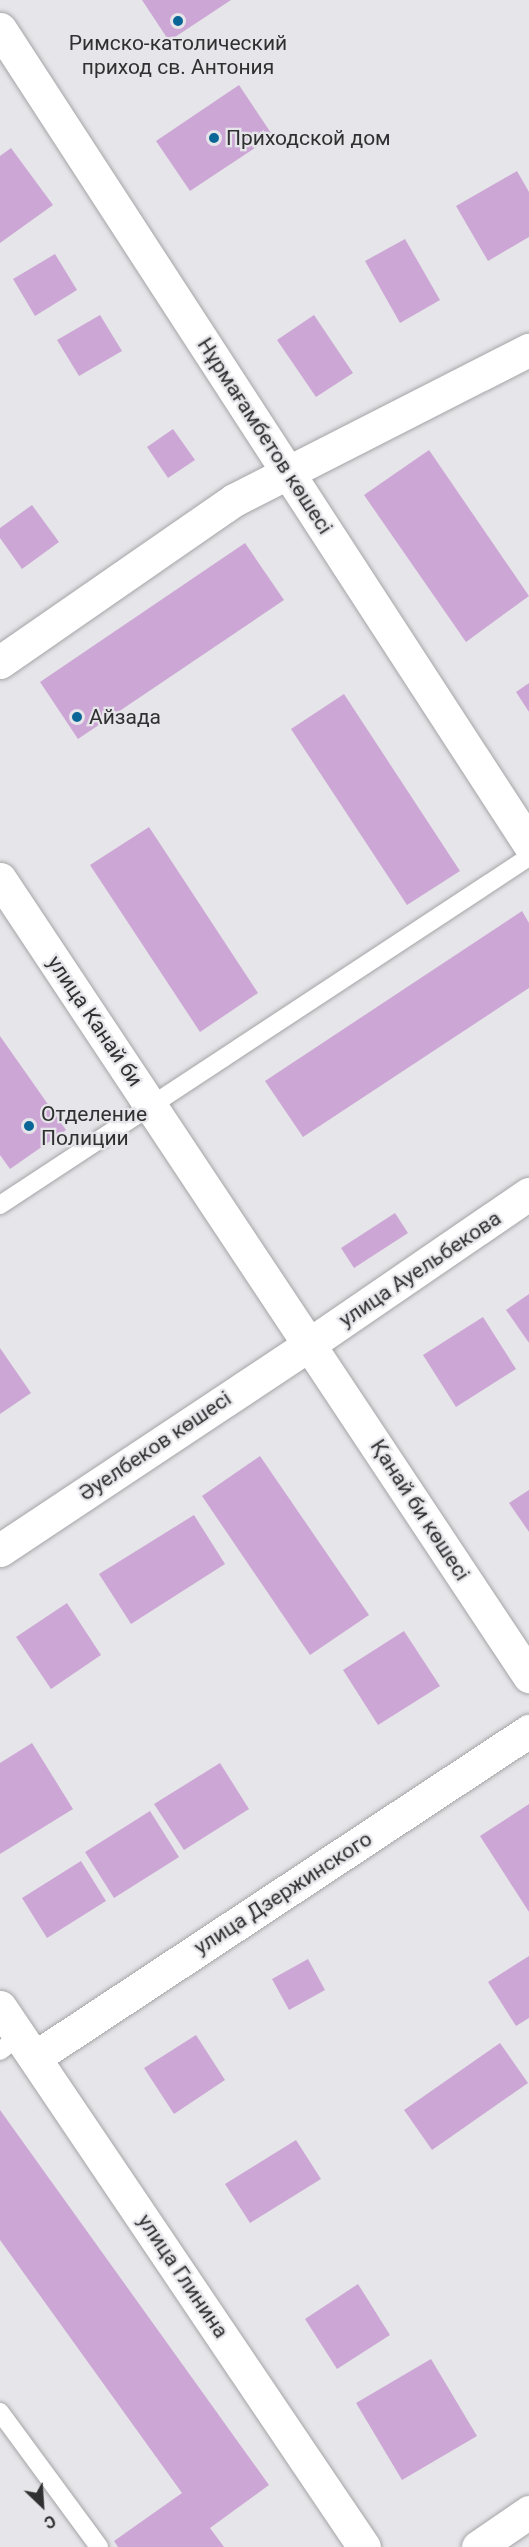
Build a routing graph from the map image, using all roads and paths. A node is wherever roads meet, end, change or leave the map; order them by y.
1 (0, 28) edge
2 (529, 350) edge
3 (288, 472) junction
4 (0, 662) edge
5 (529, 844) edge
6 (529, 857) edge
7 (0, 879) edge
8 (152, 1106) junction
9 (529, 1194) edge
10 (0, 1205) edge
11 (311, 1343) junction
12 (0, 1550) edge
13 (529, 1676) edge
14 (529, 1731) edge
15 (0, 2007) edge
16 (19, 2048) edge
17 (0, 2412) edge
18 (529, 2512) edge
19 (99, 2547) edge
20 (364, 2547) edge
21 (478, 2547) edge

1 - 3 street, Нұрмағамбетов көшесі
2 - 3 street
3 - 4 street
3 - 5 street, Нұрмағамбетов көшесі
6 - 8 lane
7 - 8 street, улица Канай би
8 - 10 lane
8 - 11 street, улица Канай би
9 - 11 street, улица Ауельбекова
11 - 12 street, Әуелбеков көшесі
11 - 13 street, Қанай би көшесі
14 - 16 street, улица Дзержинского
15 - 16 street, улица Глинина
16 - 20 street, улица Глинина
17 - 19 lane
18 - 21 street

